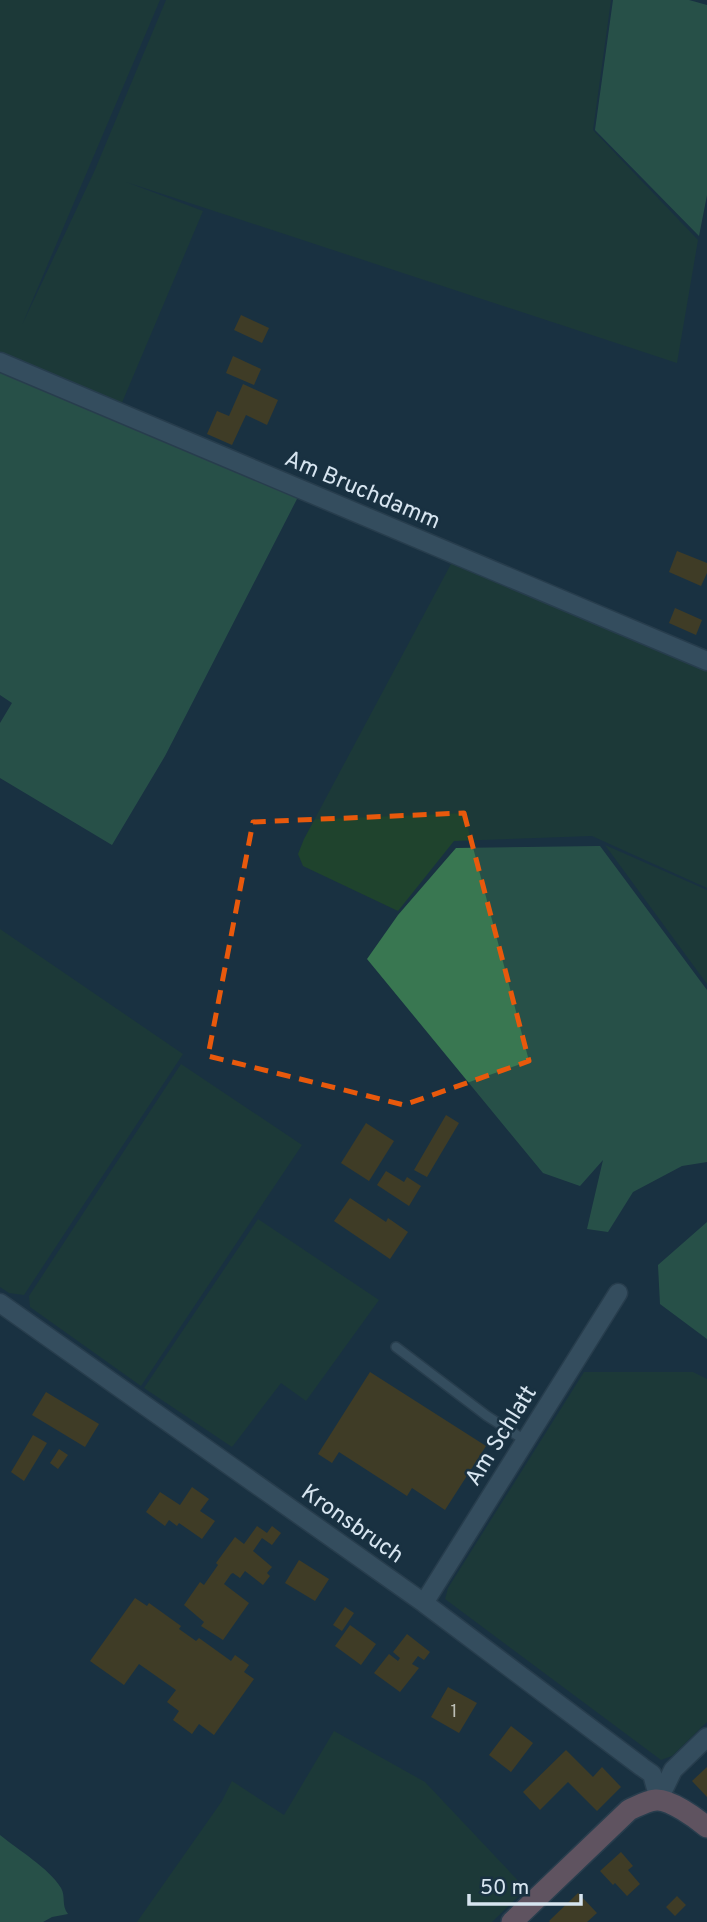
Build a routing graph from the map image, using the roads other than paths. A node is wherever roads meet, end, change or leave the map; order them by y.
1 (0, 362) edge
2 (707, 661) edge
3 (618, 1293) dead end
4 (0, 1303) edge
5 (396, 1347) dead end
6 (526, 1441) junction
7 (424, 1604) junction
8 (707, 1737) edge
9 (659, 1799) junction
10 (707, 1827) edge
11 (512, 1922) edge

1 - 2 street, Am Bruchdamm
3 - 6 street, Am Schlatt
4 - 7 street, Kronsbruch
5 - 6 lane
6 - 7 street, Am Schlatt
7 - 9 street, Kronsbruch
8 - 9 street
9 - 10 main road
9 - 11 main road

